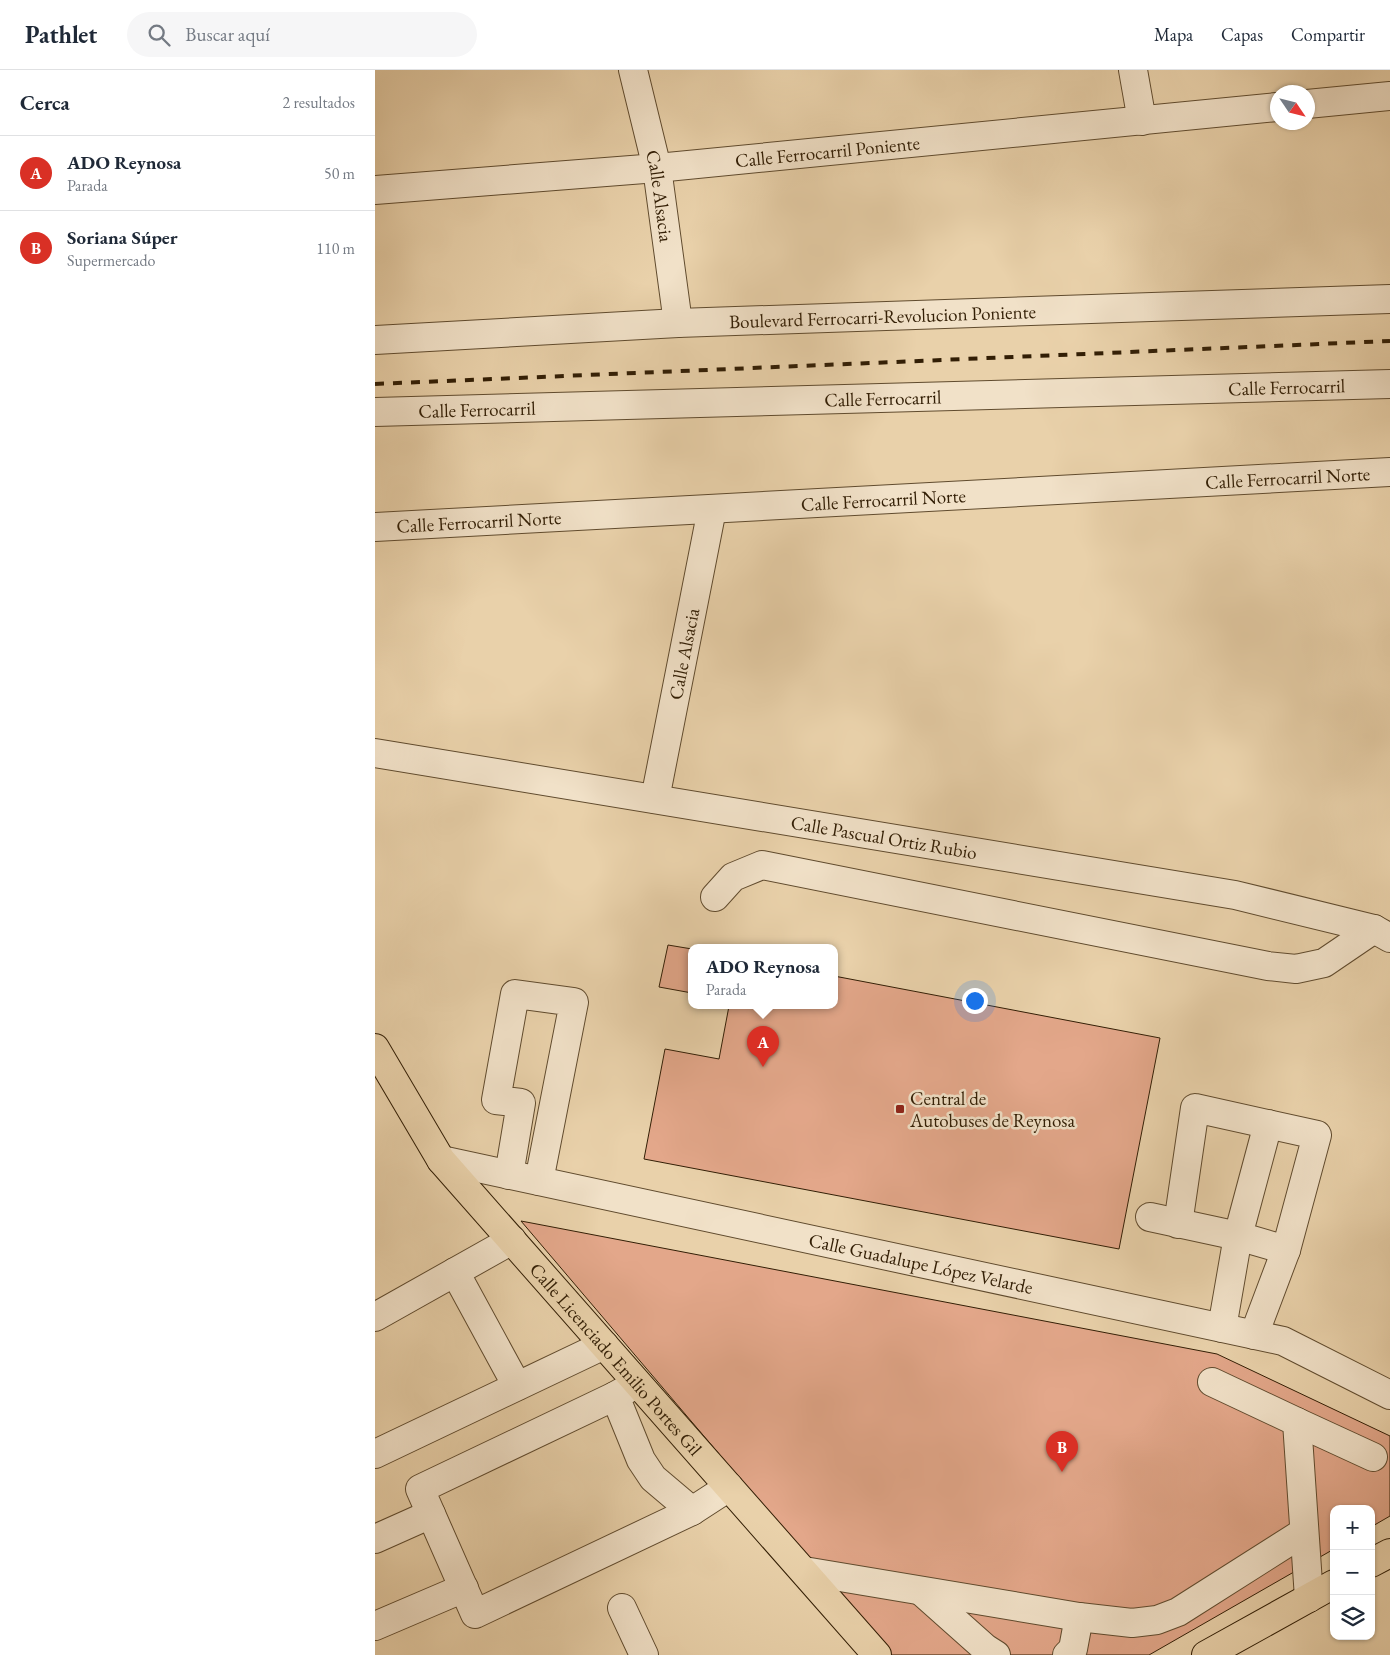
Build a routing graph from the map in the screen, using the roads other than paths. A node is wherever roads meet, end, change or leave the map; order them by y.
1 (633, 70) edge
2 (1133, 70) edge
3 (1390, 96) edge
4 (1315, 103) edge
5 (1270, 108) edge
6 (1142, 121) junction
7 (657, 168) junction
8 (375, 190) edge
9 (1390, 299) edge
10 (678, 323) junction
11 (375, 340) edge
12 (1390, 384) edge
13 (375, 412) edge
14 (1390, 472) edge
15 (712, 509) junction
16 (375, 527) edge
17 (375, 753) edge
18 (655, 799) junction
19 (715, 897) dead end
20 (1382, 933) edge
21 (375, 1048) edge
22 (1268, 1124) junction
23 (441, 1160) junction
24 (509, 1175) junction
25 (539, 1181) junction
26 (1150, 1217) dead end
27 (1178, 1224) junction
28 (1238, 1236) junction
29 (512, 1240) junction
30 (1286, 1250) junction
31 (455, 1272) junction
32 (375, 1317) edge
33 (1222, 1328) junction
34 (1254, 1334) junction
35 (604, 1345) junction
36 (1212, 1382) dead end
37 (517, 1386) junction
38 (626, 1390) junction
39 (1390, 1395) edge
40 (1297, 1422) junction
41 (375, 1454) edge
42 (1373, 1457) dead end
43 (729, 1487) junction
44 (692, 1511) junction
45 (431, 1514) junction
46 (1304, 1532) junction
47 (375, 1539) edge
48 (1390, 1553) edge
49 (1375, 1561) edge
50 (804, 1571) junction
51 (1330, 1586) edge
52 (464, 1588) junction
53 (921, 1591) junction
54 (1309, 1598) junction
55 (622, 1608) dead end
56 (1079, 1617) junction
57 (375, 1626) edge
58 (644, 1655) edge
59 (877, 1655) edge
60 (996, 1655) edge
61 (1067, 1655) edge
62 (1206, 1655) edge

1 - 7 street, Calle Alsacia
2 - 6 street
3 - 4 street
5 - 6 street, Calle Ferrocarril Poniente
6 - 7 street, Calle Ferrocarril Poniente
7 - 8 street, Calle Ferrocarril Poniente
7 - 10 street, Calle Alsacia
9 - 10 street, Boulevard Ferrocarri-Revolucion Poniente
10 - 11 street, Boulevard Ferrocarri-Revolucion Poniente
12 - 13 street, Calle Ferrocarril
14 - 15 street, Calle Ferrocarril Norte
15 - 16 street, Calle Ferrocarril Norte
15 - 18 street, Calle Alsacia
17 - 18 street, Calle Pascual Ortiz Rubio
18 - 20 street, Calle Pascual Ortiz Rubio
19 - 20 street
21 - 23 main road, Calle Licenciado Emilio Portes Gil
22 - 27 street
22 - 28 street
22 - 30 street
23 - 24 street, Calle Guadalupe López Velarde
23 - 29 main road, Calle Licenciado Emilio Portes Gil
24 - 25 street, Calle Guadalupe López Velarde
24 - 25 street
25 - 33 street, Calle Guadalupe López Velarde
26 - 27 street
27 - 28 street
28 - 30 street
28 - 33 street
29 - 31 street
29 - 35 main road, Calle Licenciado Emilio Portes Gil
30 - 34 street
31 - 32 street
31 - 37 street
33 - 34 street, Calle Guadalupe López Velarde
34 - 39 street, Calle Guadalupe López Velarde
35 - 37 street
35 - 38 main road, Calle Licenciado Emilio Portes Gil
36 - 40 street
37 - 41 street
38 - 43 main road, Calle Licenciado Emilio Portes Gil
38 - 44 street
38 - 45 street
40 - 42 street
40 - 46 street
43 - 44 street
43 - 50 main road, Calle Licenciado Emilio Portes Gil
44 - 52 street
45 - 47 street
45 - 52 street
46 - 54 street
46 - 56 street
48 - 49 main road
50 - 53 street
50 - 59 main road, Calle Licenciado Emilio Portes Gil
51 - 54 main road
52 - 57 street
53 - 56 street
53 - 60 street
54 - 62 main road
55 - 58 street
56 - 61 street

